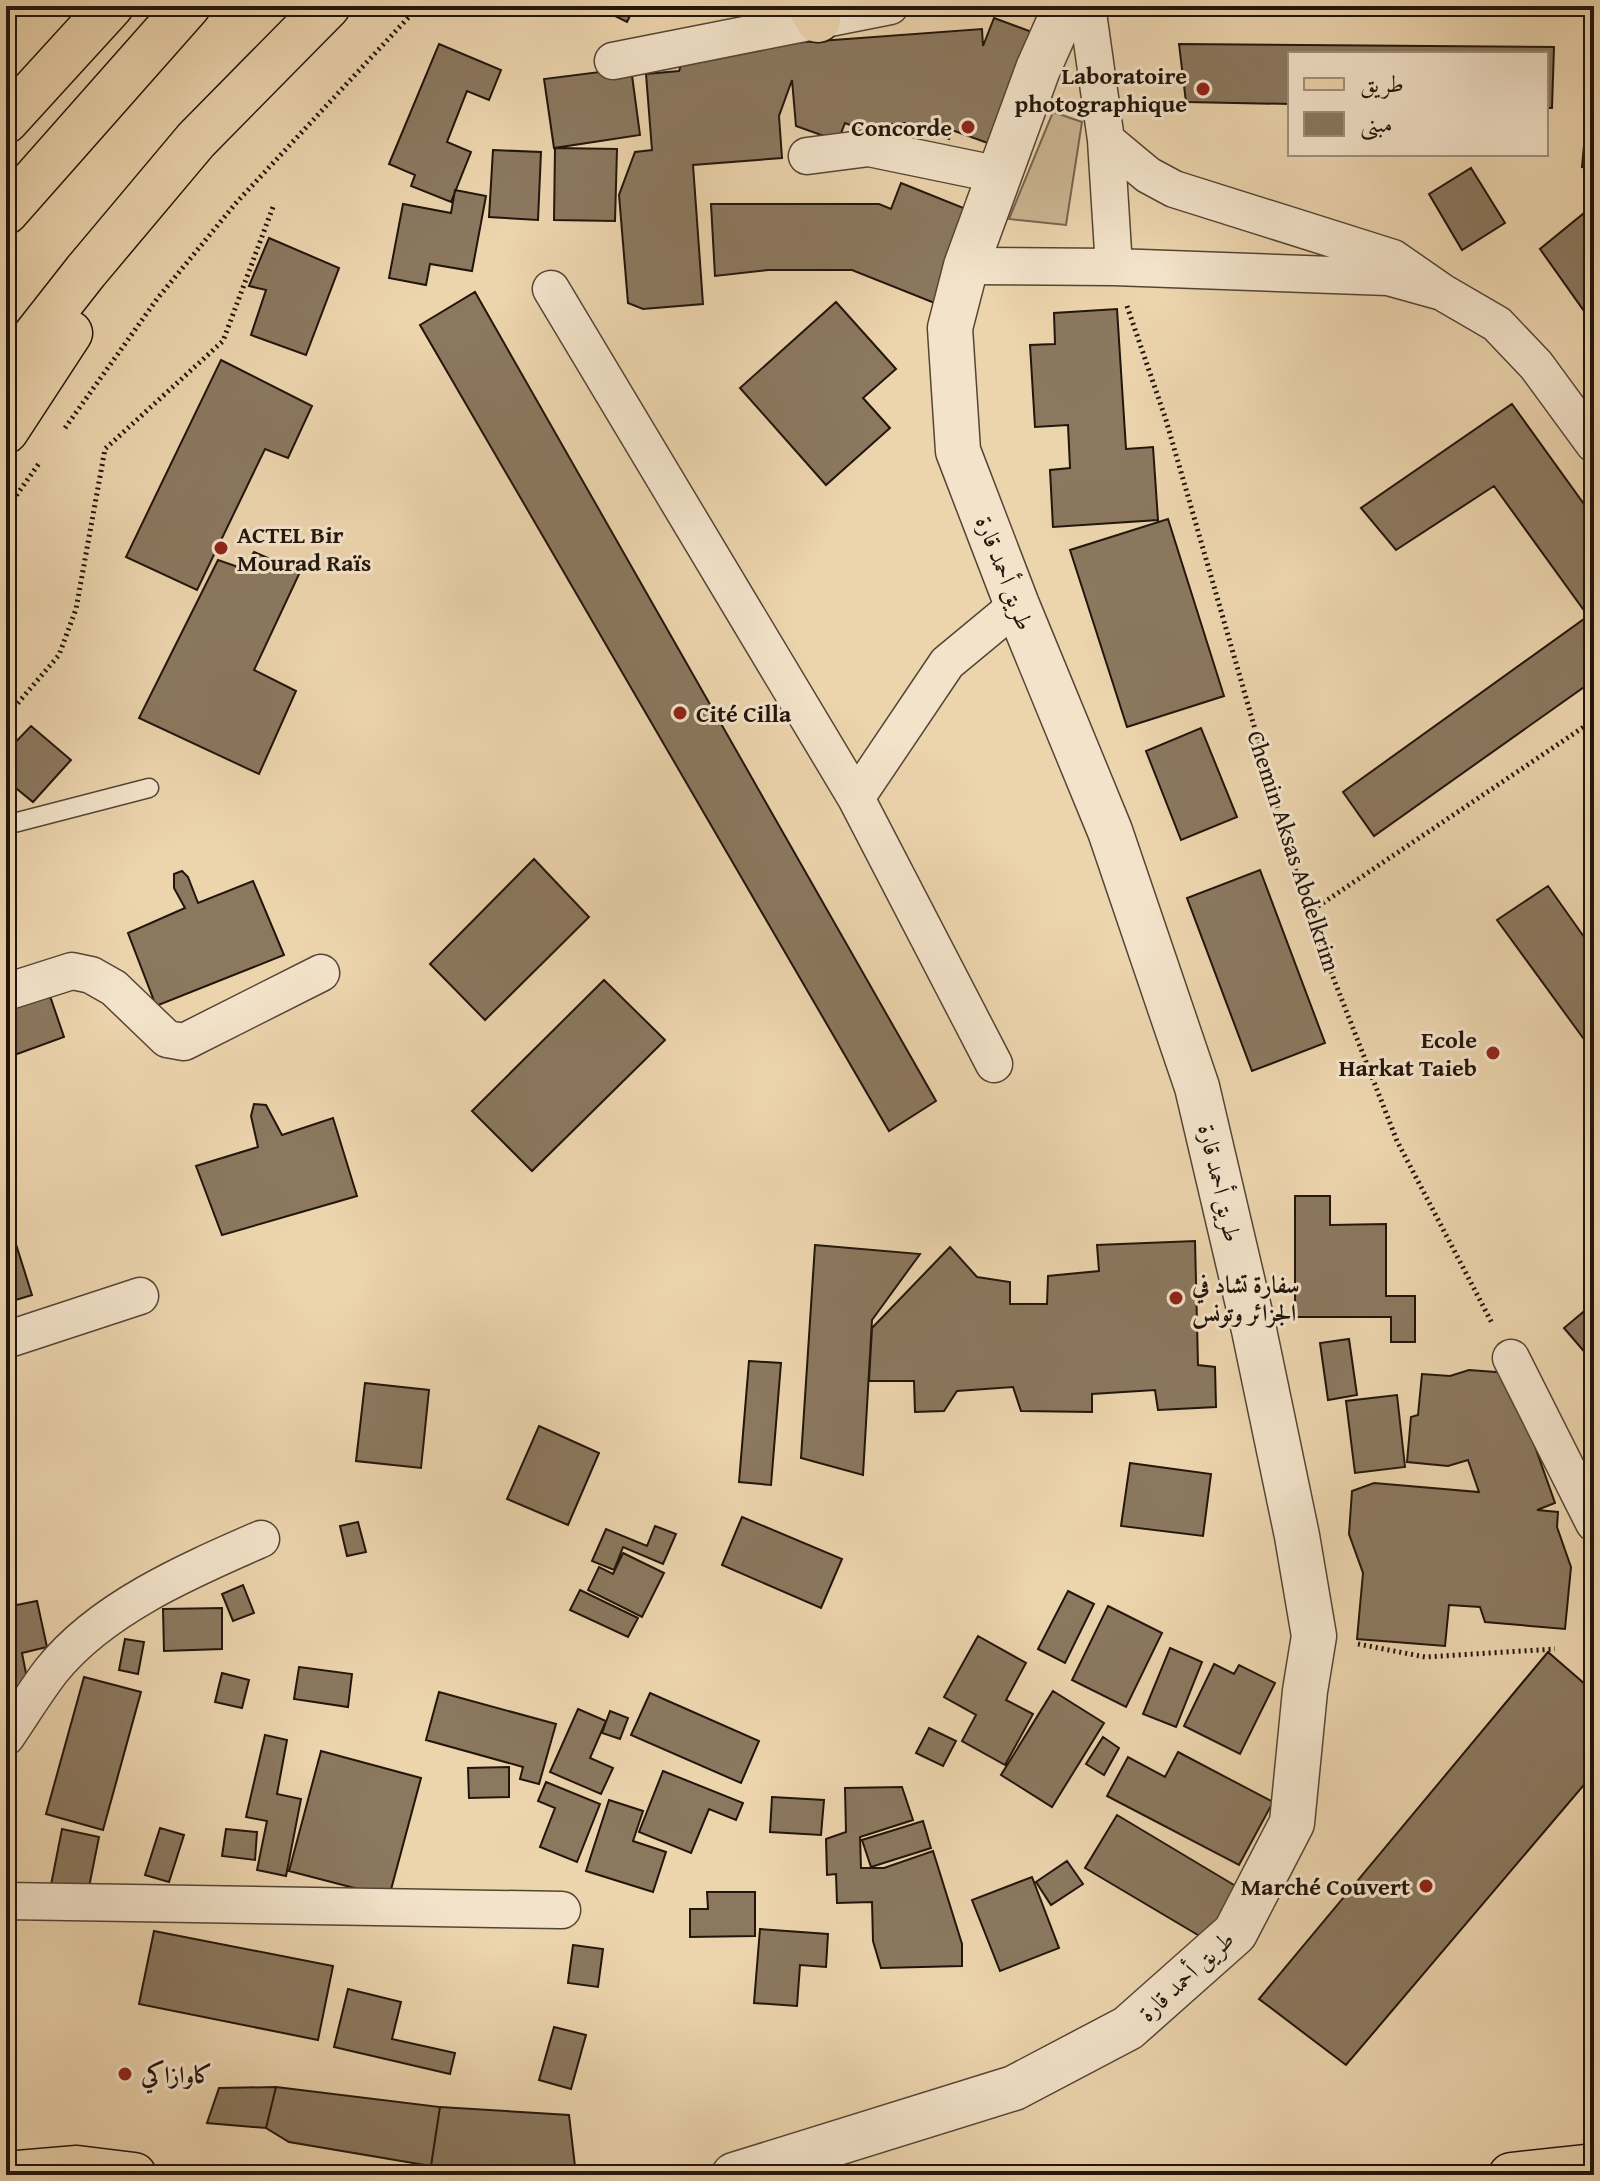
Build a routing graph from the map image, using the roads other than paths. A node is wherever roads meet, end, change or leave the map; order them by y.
1 (111, 6) edge
2 (188, 6) edge
3 (328, 6) edge
4 (890, 6) edge
5 (1066, 6) edge
6 (1087, 6) edge
7 (814, 13) edge
8 (613, 61) dead end
9 (6, 121) edge
10 (196, 140) junction
11 (1106, 140) junction
12 (807, 156) dead end
13 (1000, 175) junction
14 (6, 212) edge
15 (966, 266) junction
16 (1114, 267) junction
17 (551, 289) dead end
18 (1442, 292) junction
19 (6, 373) edge
20 (6, 431) edge
21 (1594, 444) edge
22 (1017, 605) junction
23 (149, 788) dead end
24 (856, 798) junction
25 (6, 825) edge
26 (321, 973) dead end
27 (6, 992) edge
28 (994, 1064) dead end
29 (140, 1296) dead end
30 (6, 1340) edge
31 (1511, 1358) road end
32 (1594, 1523) edge
33 (261, 1539) dead end
34 (6, 1737) edge
35 (6, 1901) edge
36 (562, 1910) dead end
37 (1594, 2166) edge
38 (6, 2174) edge
39 (134, 2175) edge
40 (734, 2175) edge
41 (1511, 2175) edge

1 - 9 main road
2 - 14 main road
3 - 10 main road
4 - 7 street
5 - 13 street, طريق أحمد قارة
6 - 11 street
7 - 8 street
10 - 19 main road
10 - 20 main road
11 - 16 street
11 - 18 street
12 - 13 street
13 - 15 street, طريق أحمد قارة
15 - 16 street
15 - 22 street, طريق أحمد قارة
16 - 18 street
17 - 24 street
18 - 21 street
22 - 24 street
22 - 40 street, طريق أحمد قارة
23 - 25 lane
24 - 28 street
26 - 27 street
29 - 30 street
31 - 32 street
33 - 34 street
35 - 36 street
37 - 41 main road
38 - 39 main road

